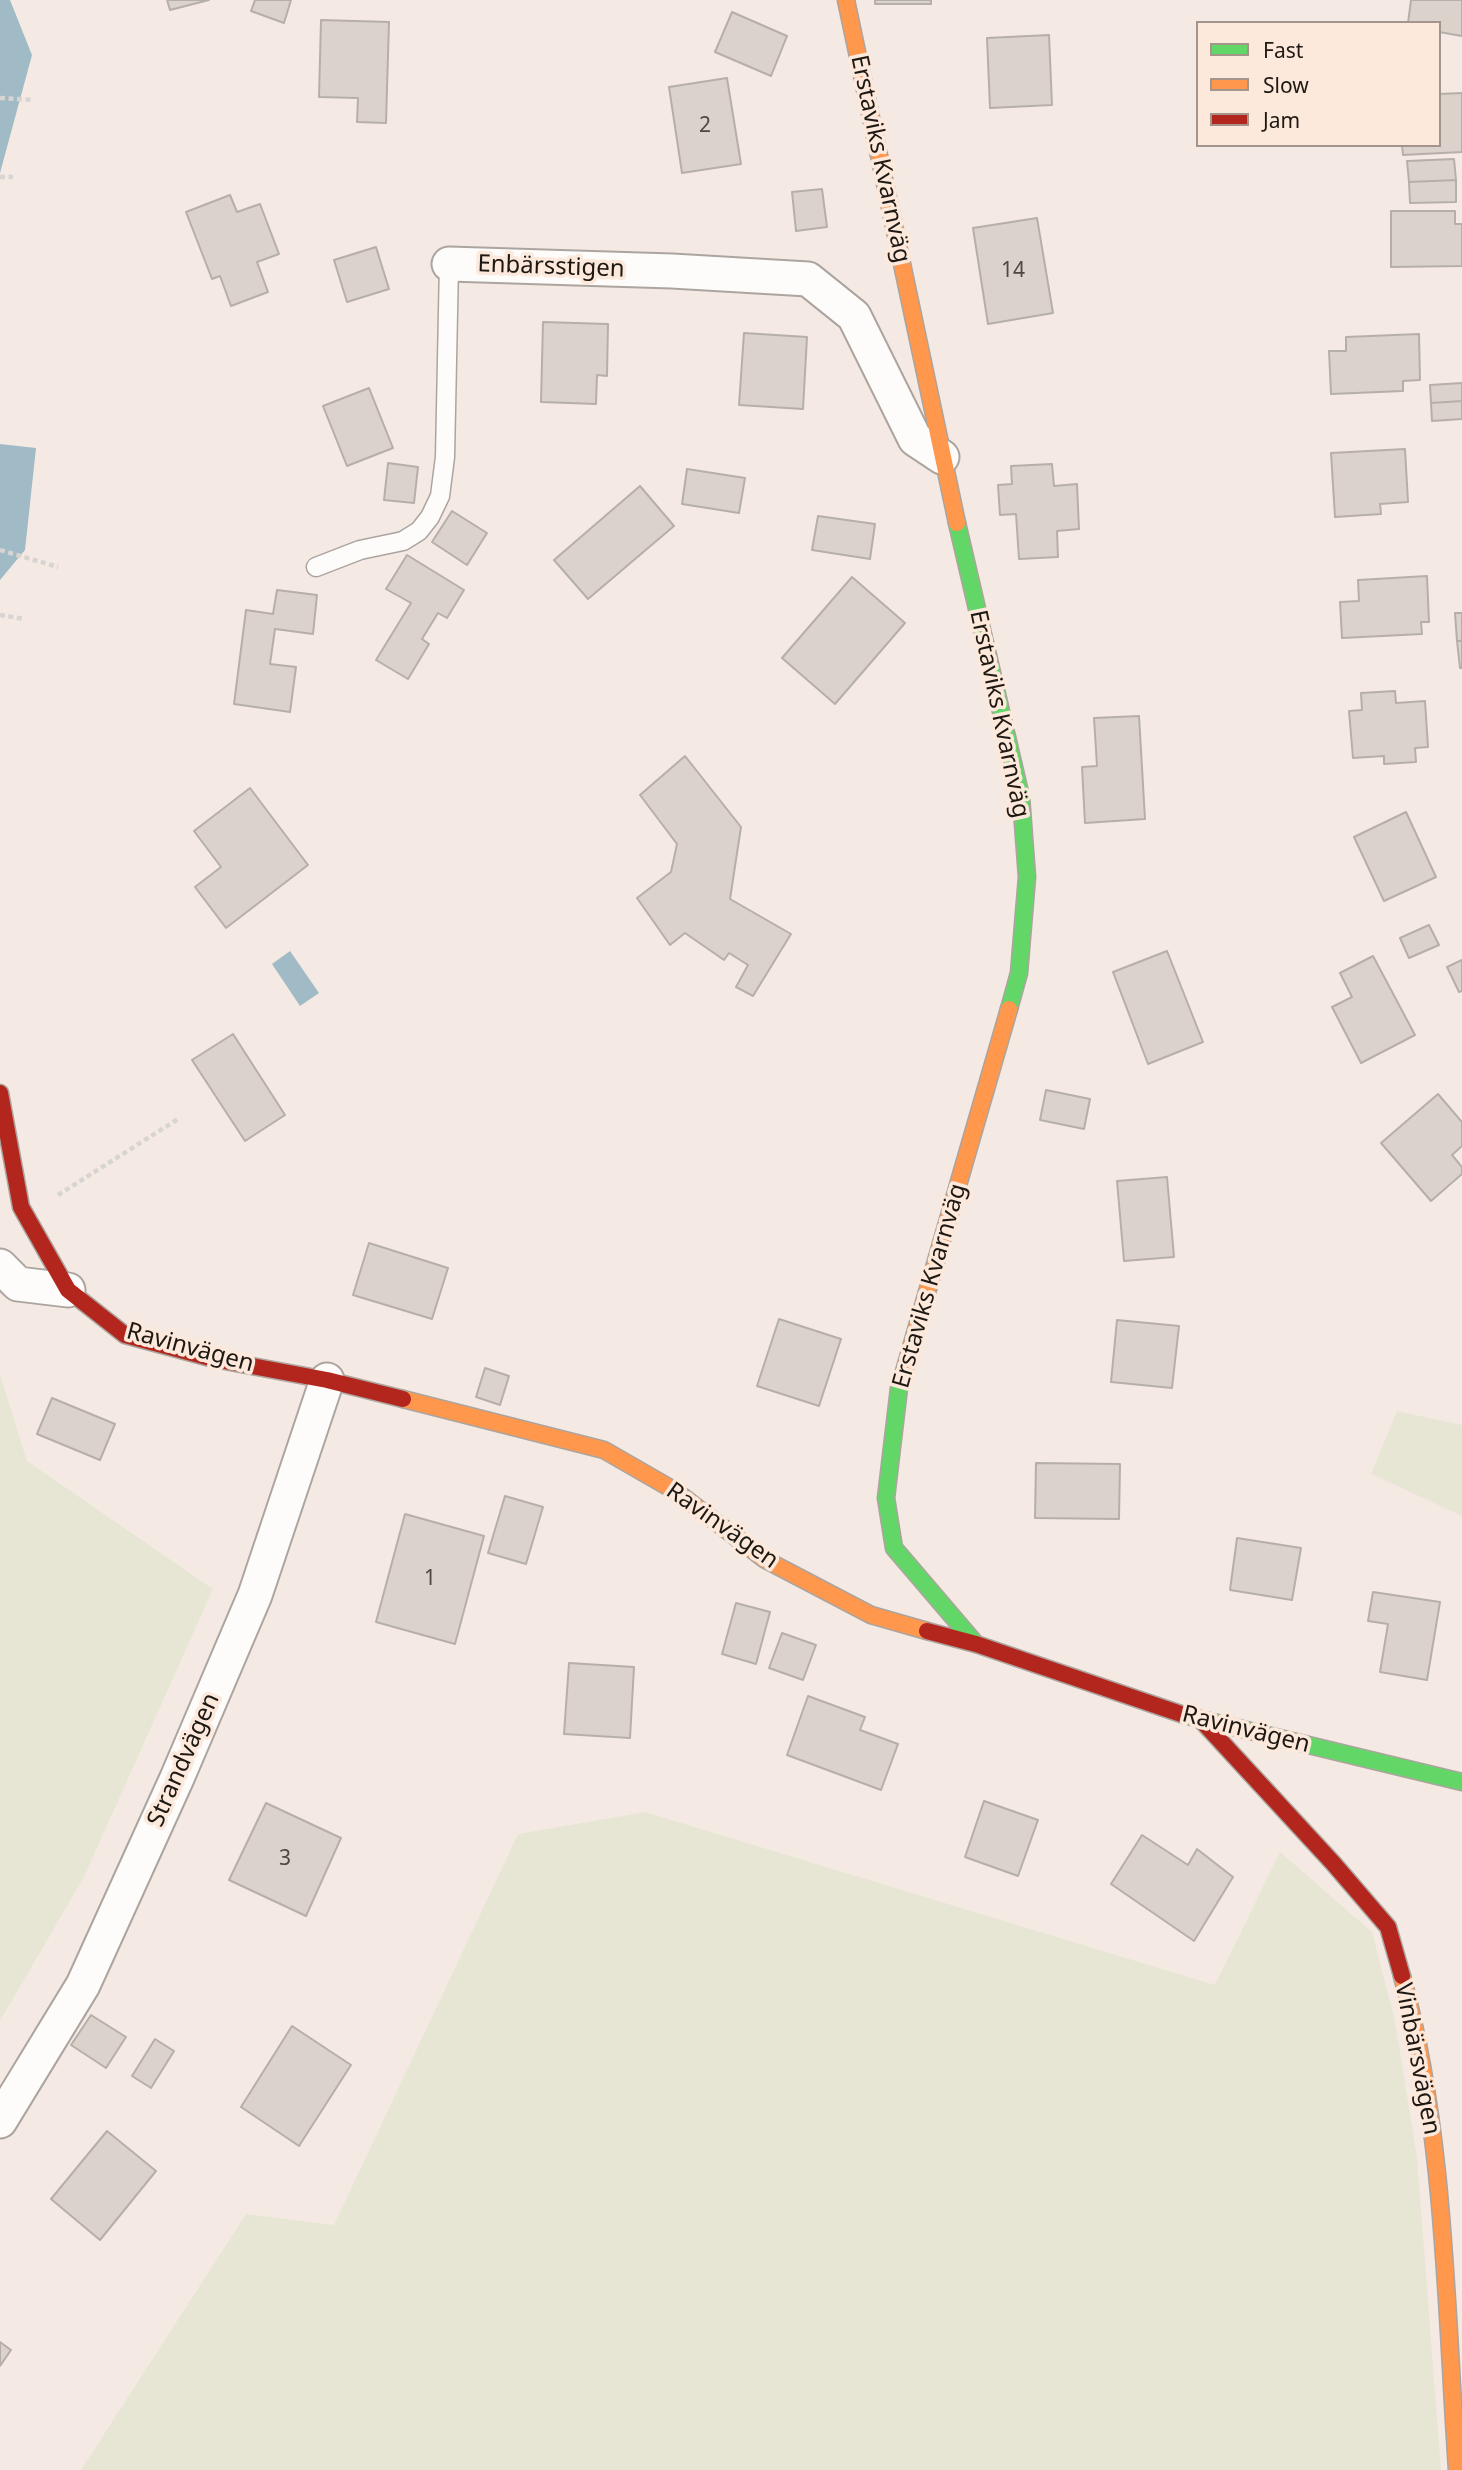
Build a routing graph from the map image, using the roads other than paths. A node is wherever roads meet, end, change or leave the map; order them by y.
1 (846, 0) edge
2 (449, 264) joint
3 (942, 457) junction
4 (316, 567) dead end
5 (0, 1093) edge
6 (0, 1266) edge
7 (68, 1290) junction
8 (327, 1380) junction
9 (976, 1644) junction
10 (1202, 1721) junction
11 (1462, 1782) edge
12 (0, 2121) edge
13 (1457, 2470) edge

1 - 3 street, Erstaviks Kvarnväg
2 - 3 street, Enbärsstigen
2 - 4 lane, Enbärsstigen
3 - 9 street, Erstaviks Kvarnväg
5 - 7 street, Ravinvägen
6 - 7 street
7 - 8 street, Ravinvägen
8 - 9 street, Ravinvägen
8 - 12 street, Strandvägen
9 - 10 street, Ravinvägen
10 - 11 street, Ravinvägen
10 - 13 street, Vinbärsvägen

